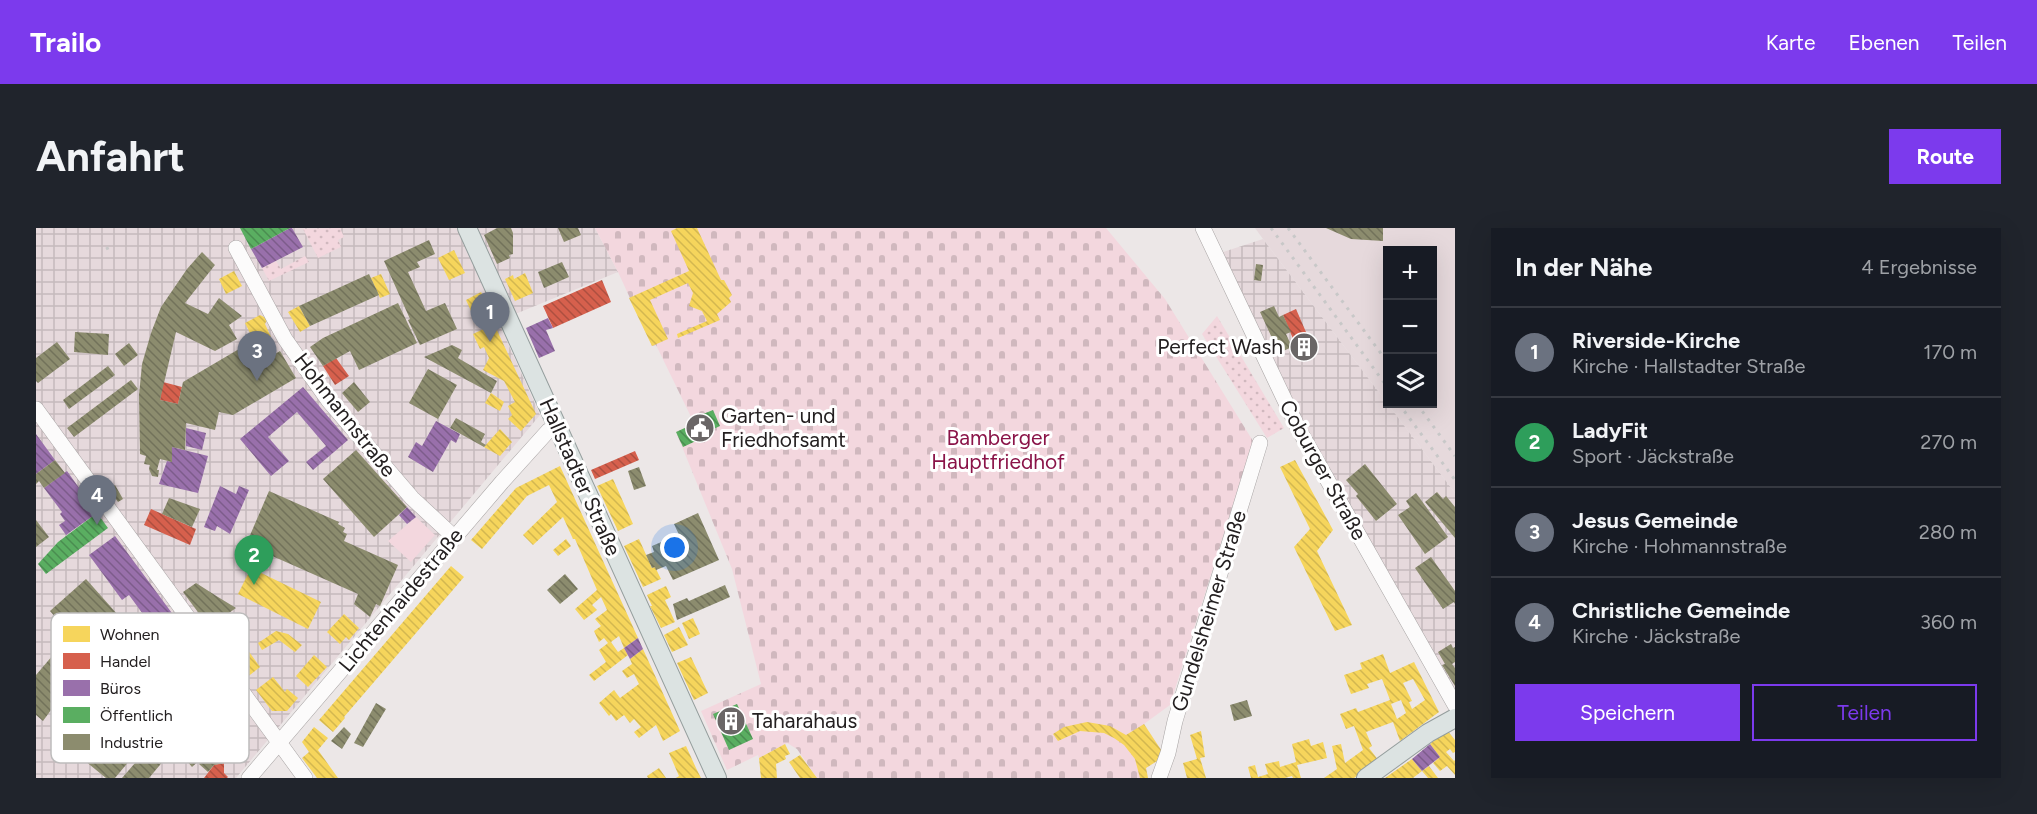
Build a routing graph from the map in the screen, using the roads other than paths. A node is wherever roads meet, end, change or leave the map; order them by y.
1 (467, 228) edge
2 (1203, 228) edge
3 (236, 248) dead end
4 (36, 410) edge
5 (558, 426) junction
6 (1260, 443) dead end
7 (454, 537) junction
8 (185, 613) edge
9 (249, 701) edge
10 (1455, 705) edge
11 (1455, 718) edge
12 (279, 742) junction
13 (249, 778) edge
14 (306, 778) edge
15 (717, 778) edge
16 (1159, 778) edge
17 (1366, 778) edge

1 - 5 main road, Hallstadter Straße
2 - 10 street, Coburger Straße
3 - 7 street, Hohmannstraße
4 - 8 street
5 - 7 street, Lichtenhaidestraße
5 - 15 main road, Hallstadter Straße
6 - 16 street, Gundelsheimer Straße
7 - 12 street, Lichtenhaidestraße
9 - 12 street
11 - 17 main road
12 - 13 street, Lichtenhaidestraße
12 - 14 street

